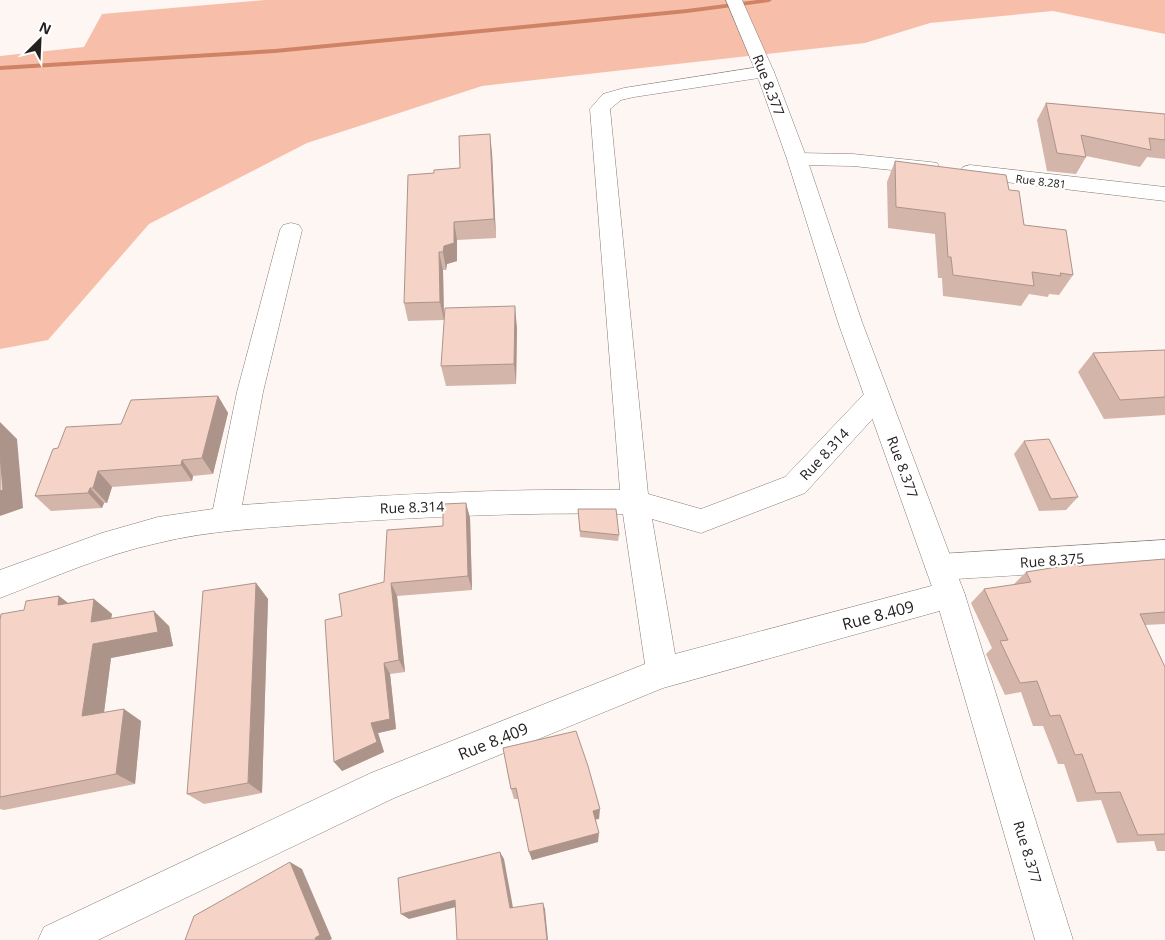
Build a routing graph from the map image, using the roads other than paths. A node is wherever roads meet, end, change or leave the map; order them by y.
1 (736, 5) edge
2 (765, 72) junction
3 (797, 159) junction
4 (1165, 194) edge
5 (291, 230) dead end
6 (878, 397) junction
7 (635, 502) junction
8 (225, 519) junction
9 (1165, 553) edge
10 (945, 581) junction
11 (0, 584) edge
12 (662, 673) junction
13 (57, 940) edge
14 (1054, 940) edge

1 - 2 street, Rue 8.377
2 - 3 street, Rue 8.377
2 - 7 street
3 - 4 street, Rue 8.281
3 - 6 street, Rue 8.377
5 - 8 street
6 - 7 street, Rue 8.314
6 - 10 street, Rue 8.377
7 - 8 street, Rue 8.314
7 - 12 street
8 - 11 street, Rue 8.314
9 - 10 street, Rue 8.375
10 - 12 street, Rue 8.409
10 - 14 street, Rue 8.377
12 - 13 street, Rue 8.409

